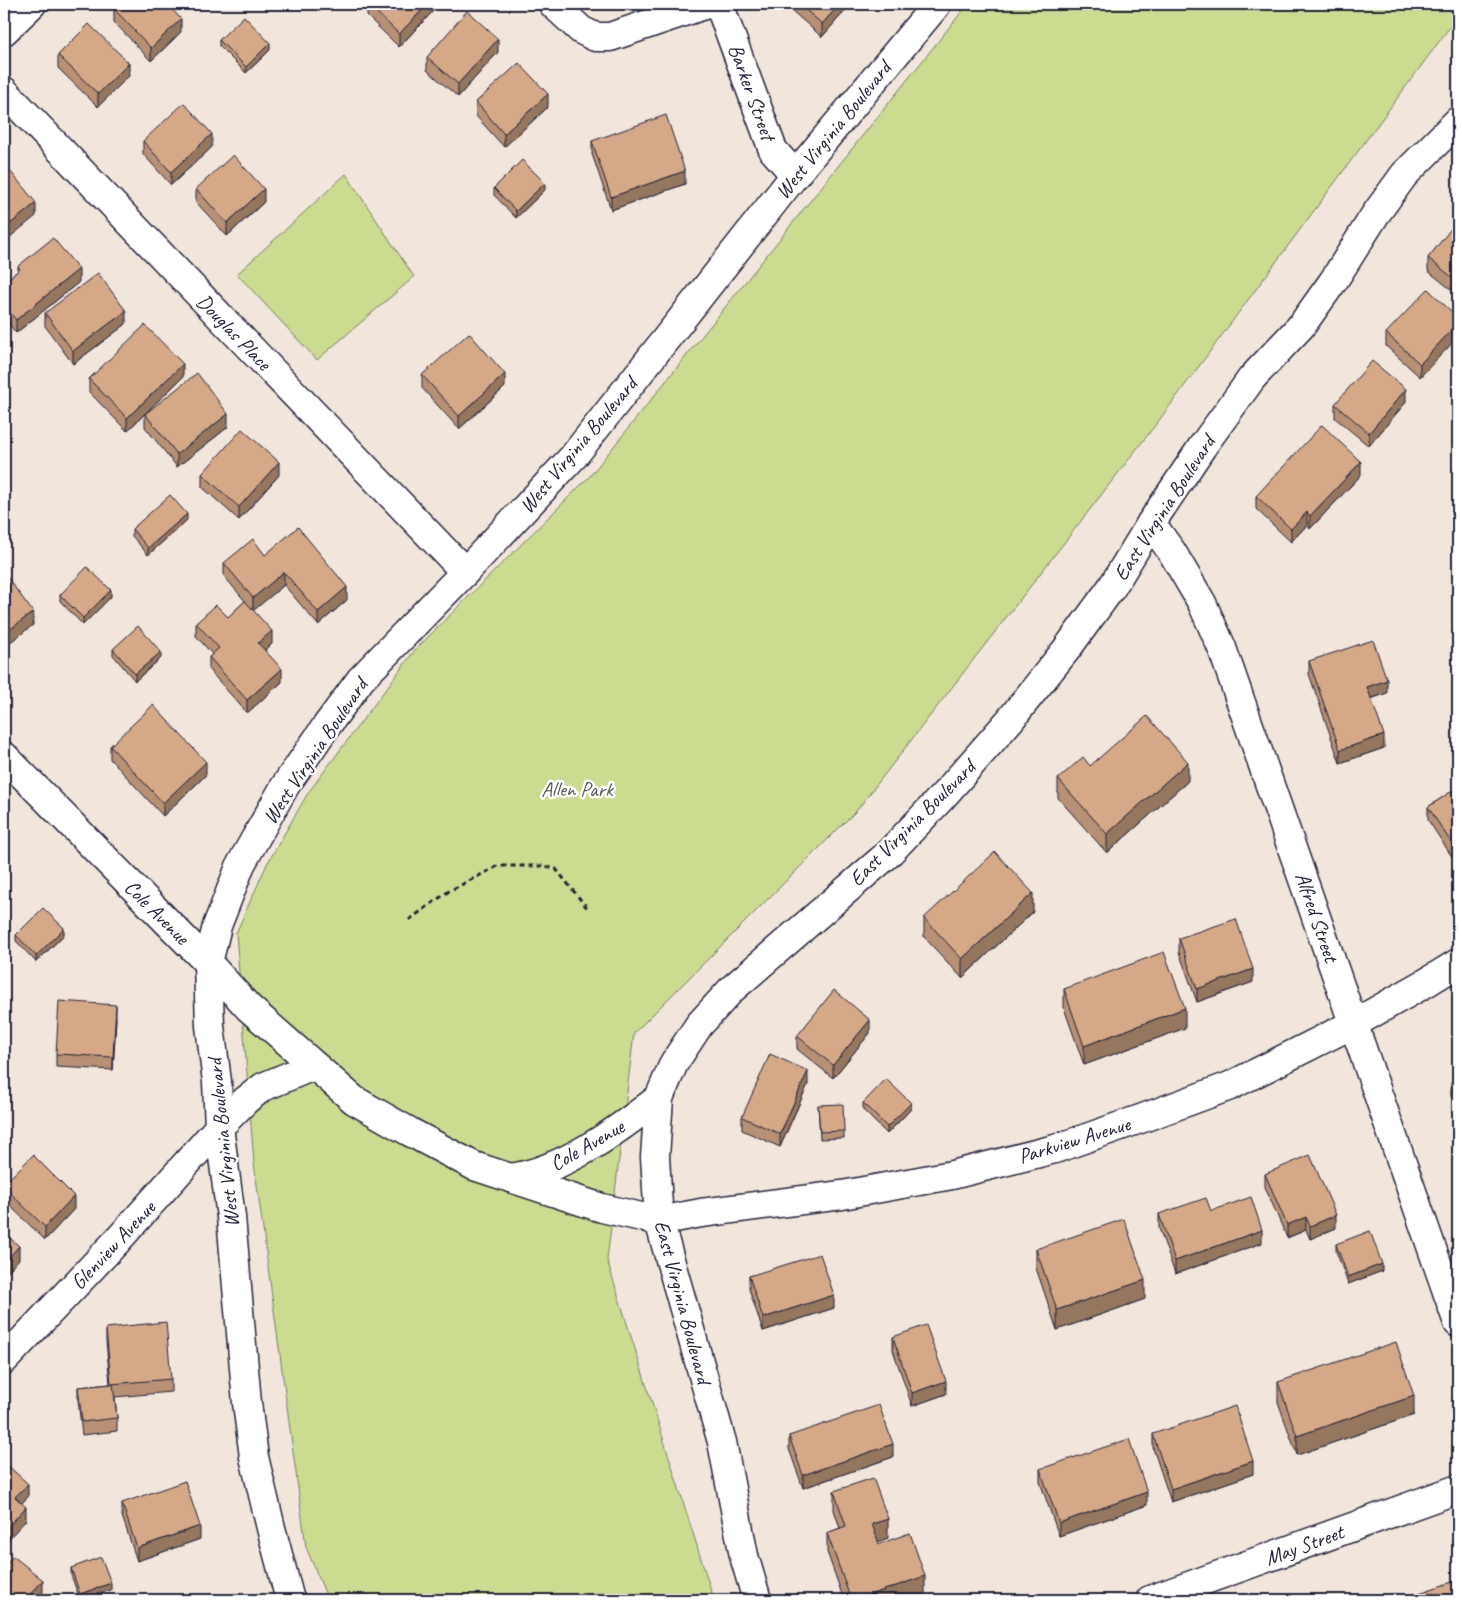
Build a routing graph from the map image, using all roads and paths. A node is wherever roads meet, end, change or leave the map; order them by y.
1 (32, 4) edge
2 (553, 4) edge
3 (707, 4) edge
4 (719, 4) edge
5 (937, 4) edge
6 (4, 31) edge
7 (4, 92) edge
8 (1458, 121) edge
9 (795, 175) junction
10 (1151, 523) junction
11 (464, 572) junction
12 (4, 756) edge
13 (588, 909) dead end
14 (409, 920) dead end
15 (208, 963) junction
16 (1458, 963) edge
17 (1355, 1023) junction
18 (313, 1066) junction
19 (659, 1098) junction
20 (219, 1127) junction
21 (510, 1178) junction
22 (659, 1220) junction
23 (1458, 1323) edge
24 (4, 1360) edge
25 (1458, 1489) edge
26 (290, 1600) edge
27 (757, 1600) edge
28 (1150, 1600) edge

1 - 6 street
2 - 3 street
4 - 9 street, Barker Street
5 - 9 street, West Virginia Boulevard
7 - 11 street, Douglas Place
8 - 10 street, East Virginia Boulevard
9 - 11 street, West Virginia Boulevard
10 - 17 street, Alfred Street
10 - 19 street, East Virginia Boulevard
11 - 15 street, West Virginia Boulevard
12 - 15 street, Cole Avenue
13 - 14 path
15 - 18 street, Cole Avenue
15 - 20 street, West Virginia Boulevard
16 - 17 street, Parkview Avenue
17 - 22 street, Parkview Avenue
17 - 23 street, Alfred Street
18 - 20 street
18 - 21 street, Cole Avenue
19 - 21 street, Cole Avenue
19 - 22 street, East Virginia Boulevard
20 - 24 street, Glenview Avenue
20 - 26 street, West Virginia Boulevard
21 - 22 street, Cole Avenue
22 - 27 street, East Virginia Boulevard
25 - 28 street, May Street

